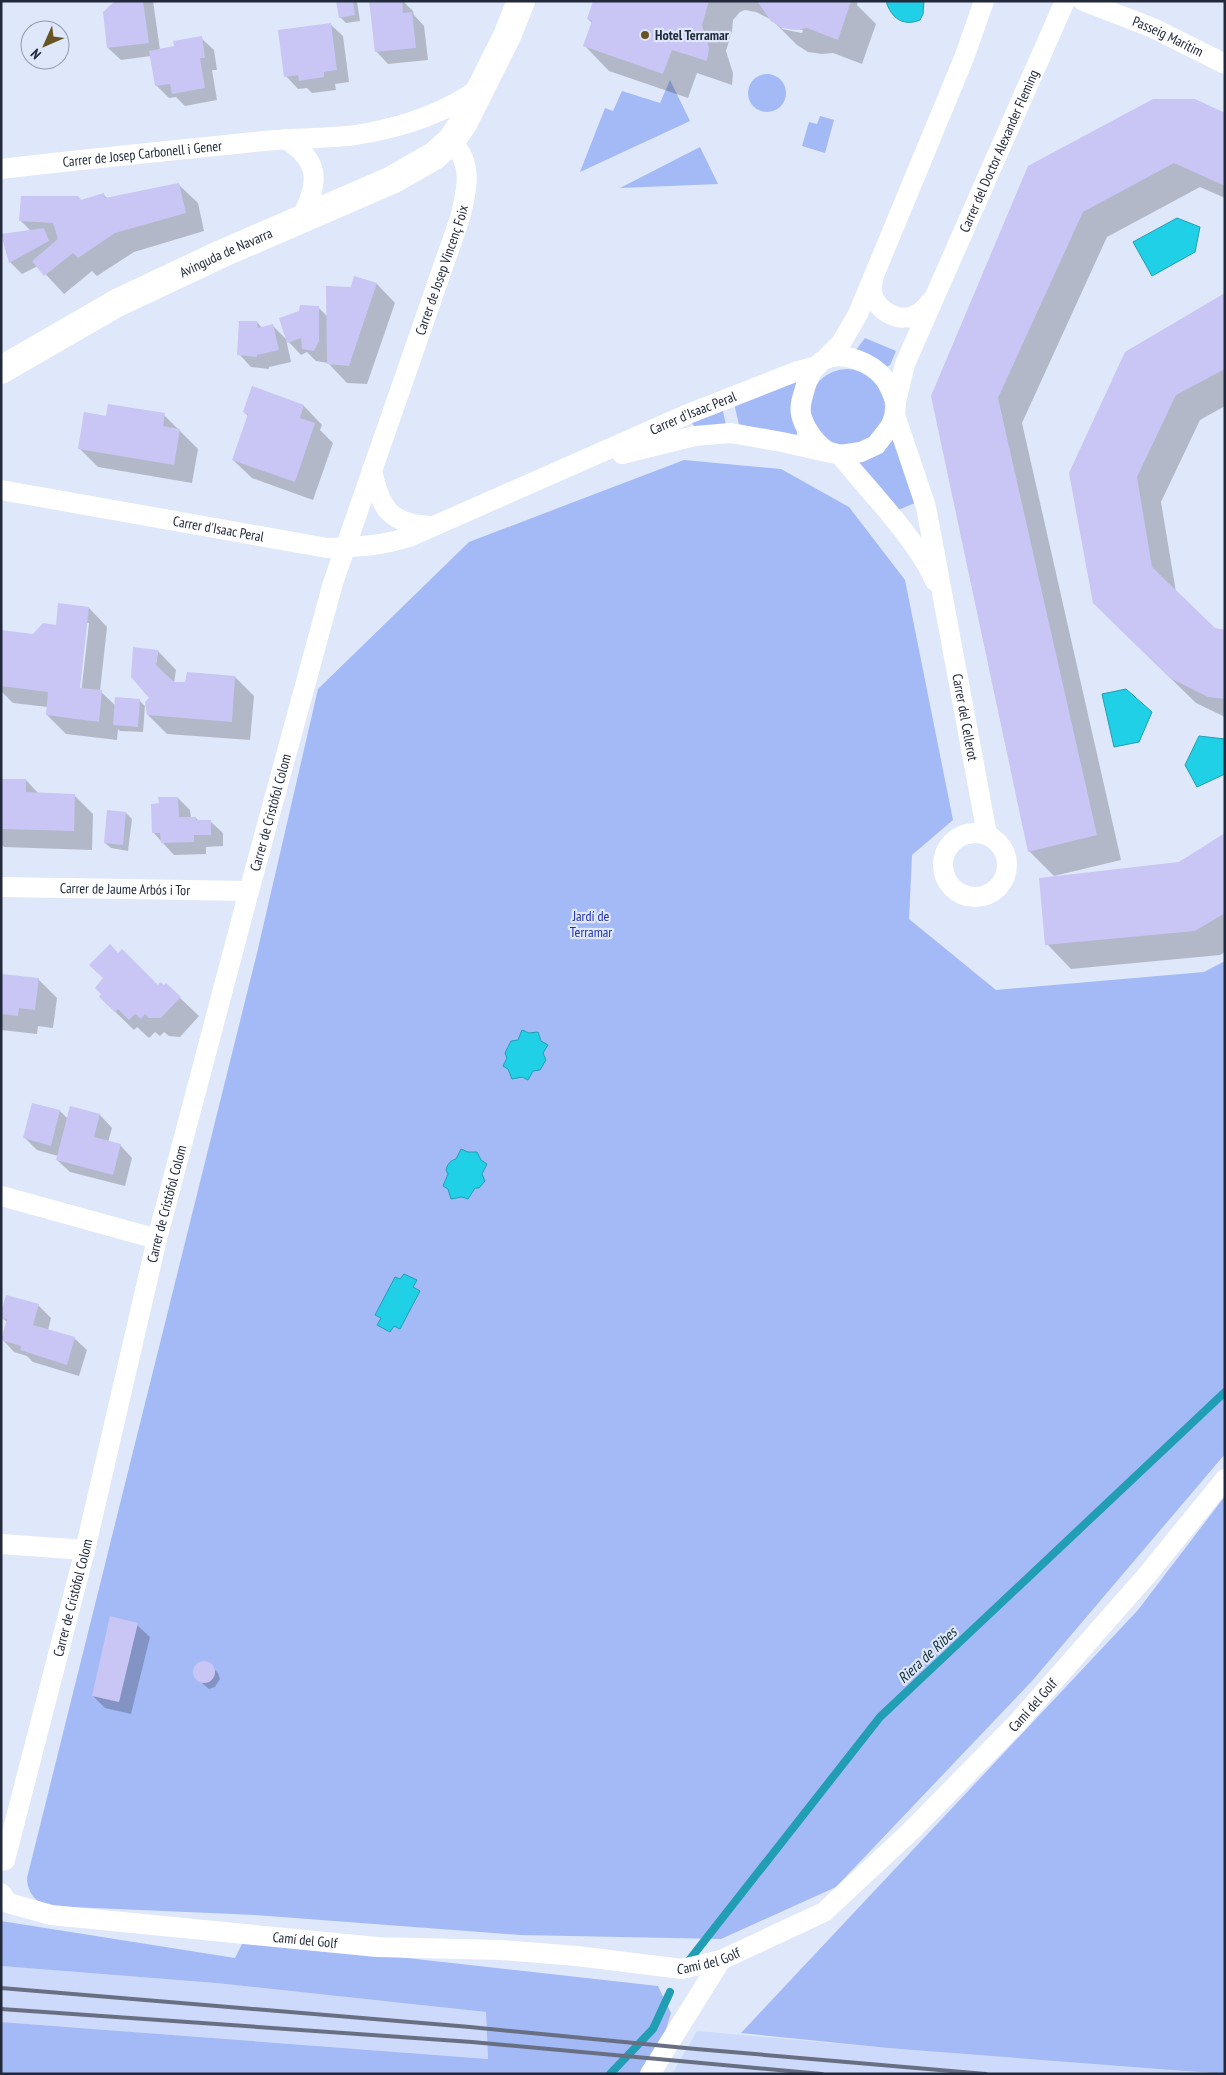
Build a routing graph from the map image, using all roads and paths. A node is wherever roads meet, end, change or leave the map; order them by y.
1 (521, 1) edge
2 (984, 1) edge
3 (1065, 1) edge
4 (1083, 1) edge
5 (1225, 64) edge
6 (485, 84) junction
7 (285, 139) junction
8 (451, 141) junction
9 (1, 169) edge
10 (300, 220) junction
11 (873, 278) junction
12 (933, 299) junction
13 (821, 363) junction
14 (1, 370) edge
15 (895, 409) junction
16 (833, 454) junction
17 (571, 467) junction
18 (372, 470) junction
19 (1, 490) edge
20 (434, 526) junction
21 (345, 548) junction
22 (943, 601) junction
23 (987, 834) dead end
24 (1, 887) edge
25 (249, 891) junction
26 (1, 1196) edge
27 (157, 1239) junction
28 (1225, 1479) edge
29 (1, 1544) edge
30 (86, 1550) junction
31 (1, 1861) edge
32 (1, 1893) edge
33 (721, 1960) junction
34 (650, 2074) edge

1 - 6 street
2 - 11 street
3 - 12 street, Carrer del Doctor Alexander Fleming
4 - 5 street, Passeig Marítim
6 - 7 street, Carrer de Josep Carbonell i Gener
6 - 8 street
7 - 9 street, Carrer de Josep Carbonell i Gener
7 - 10 street
8 - 10 street, Avinguda de Navarra
8 - 18 street, Carrer de Josep Vincenç Foix
10 - 14 street, Avinguda de Navarra
11 - 12 street, Carrer del Doctor Alexander Fleming
11 - 13 street
12 - 15 street, Carrer del Doctor Alexander Fleming
13 - 15 street
13 - 16 street
13 - 17 street, Carrer d'Isaac Peral
15 - 16 street
15 - 22 street, Carrer del Cellerot
16 - 17 street, Carrer d'Isaac Peral
16 - 22 street, Carrer del Cellerot
17 - 20 street, Carrer d'Isaac Peral
18 - 20 street, Carrer d'Isaac Peral
18 - 21 street, Carrer de Josep Vincenç Foix
19 - 21 street, Carrer d'Isaac Peral
20 - 21 street, Carrer d'Isaac Peral
21 - 25 street, Carrer de Cristòfol Colom
22 - 23 street, Carrer del Cellerot
24 - 25 street, Carrer de Jaume Arbós i Tor
25 - 27 street, Carrer de Cristòfol Colom
26 - 27 street
27 - 30 street, Carrer de Cristòfol Colom
28 - 33 street, Camí del Golf
29 - 30 street
30 - 31 street, Carrer de Cristòfol Colom
32 - 33 street, Camí del Golf
33 - 34 street

